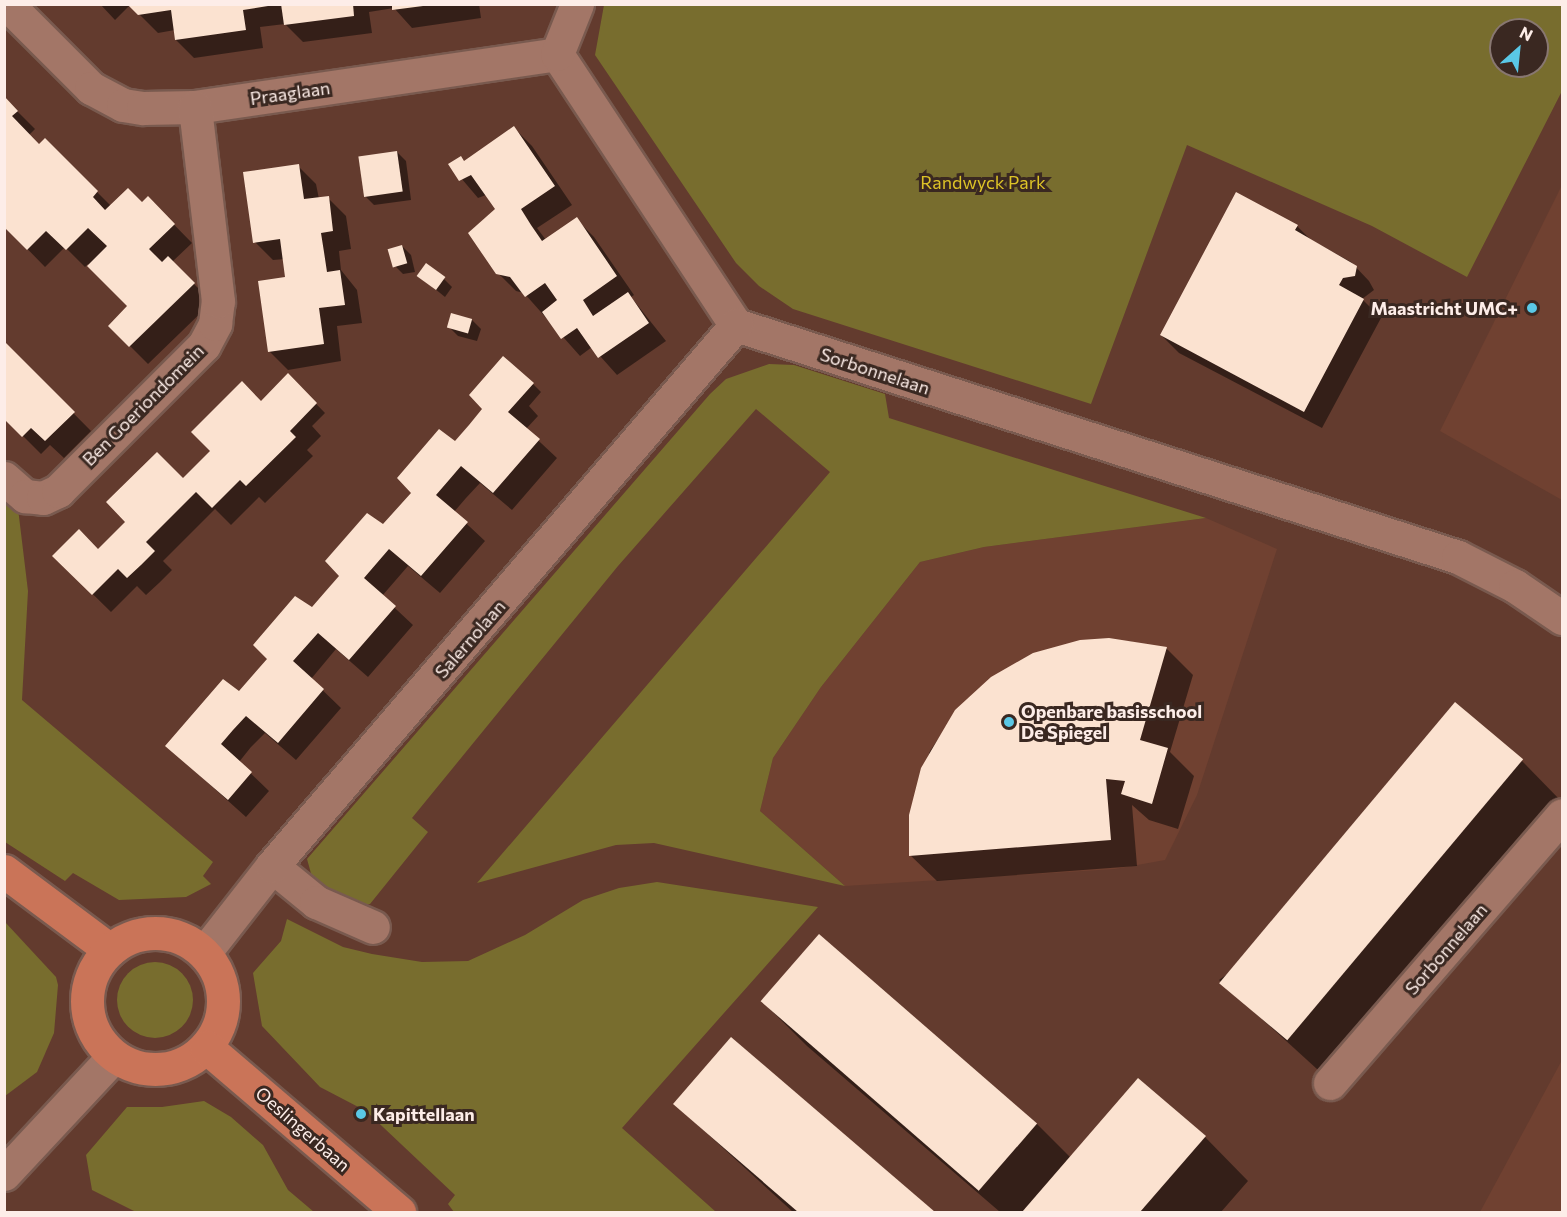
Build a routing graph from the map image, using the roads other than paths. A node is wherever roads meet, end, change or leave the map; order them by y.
1 (7, 4) edge
2 (577, 4) edge
3 (557, 54) junction
4 (195, 107) junction
5 (736, 325) junction
6 (4, 478) edge
7 (1563, 618) edge
8 (1563, 815) edge
9 (272, 866) junction
10 (4, 871) edge
11 (373, 927) dead end
12 (110, 950) junction
13 (204, 952) junction
14 (206, 1047) junction
15 (114, 1056) junction
16 (1330, 1083) dead end
17 (8, 1163) edge
18 (399, 1212) edge

1 - 4 street, Praaglaan
2 - 3 street
3 - 4 street, Praaglaan
3 - 5 street
4 - 6 street, Ben Goeriondomein
5 - 7 street, Sorbonnelaan
5 - 9 street, Salernolaan
8 - 16 street, Sorbonnelaan
9 - 11 street
9 - 13 street, Salernolaan
10 - 12 main road
12 - 13 main road
12 - 15 main road
13 - 14 main road
14 - 15 main road
14 - 18 main road, Oeslingerbaan
15 - 17 street

